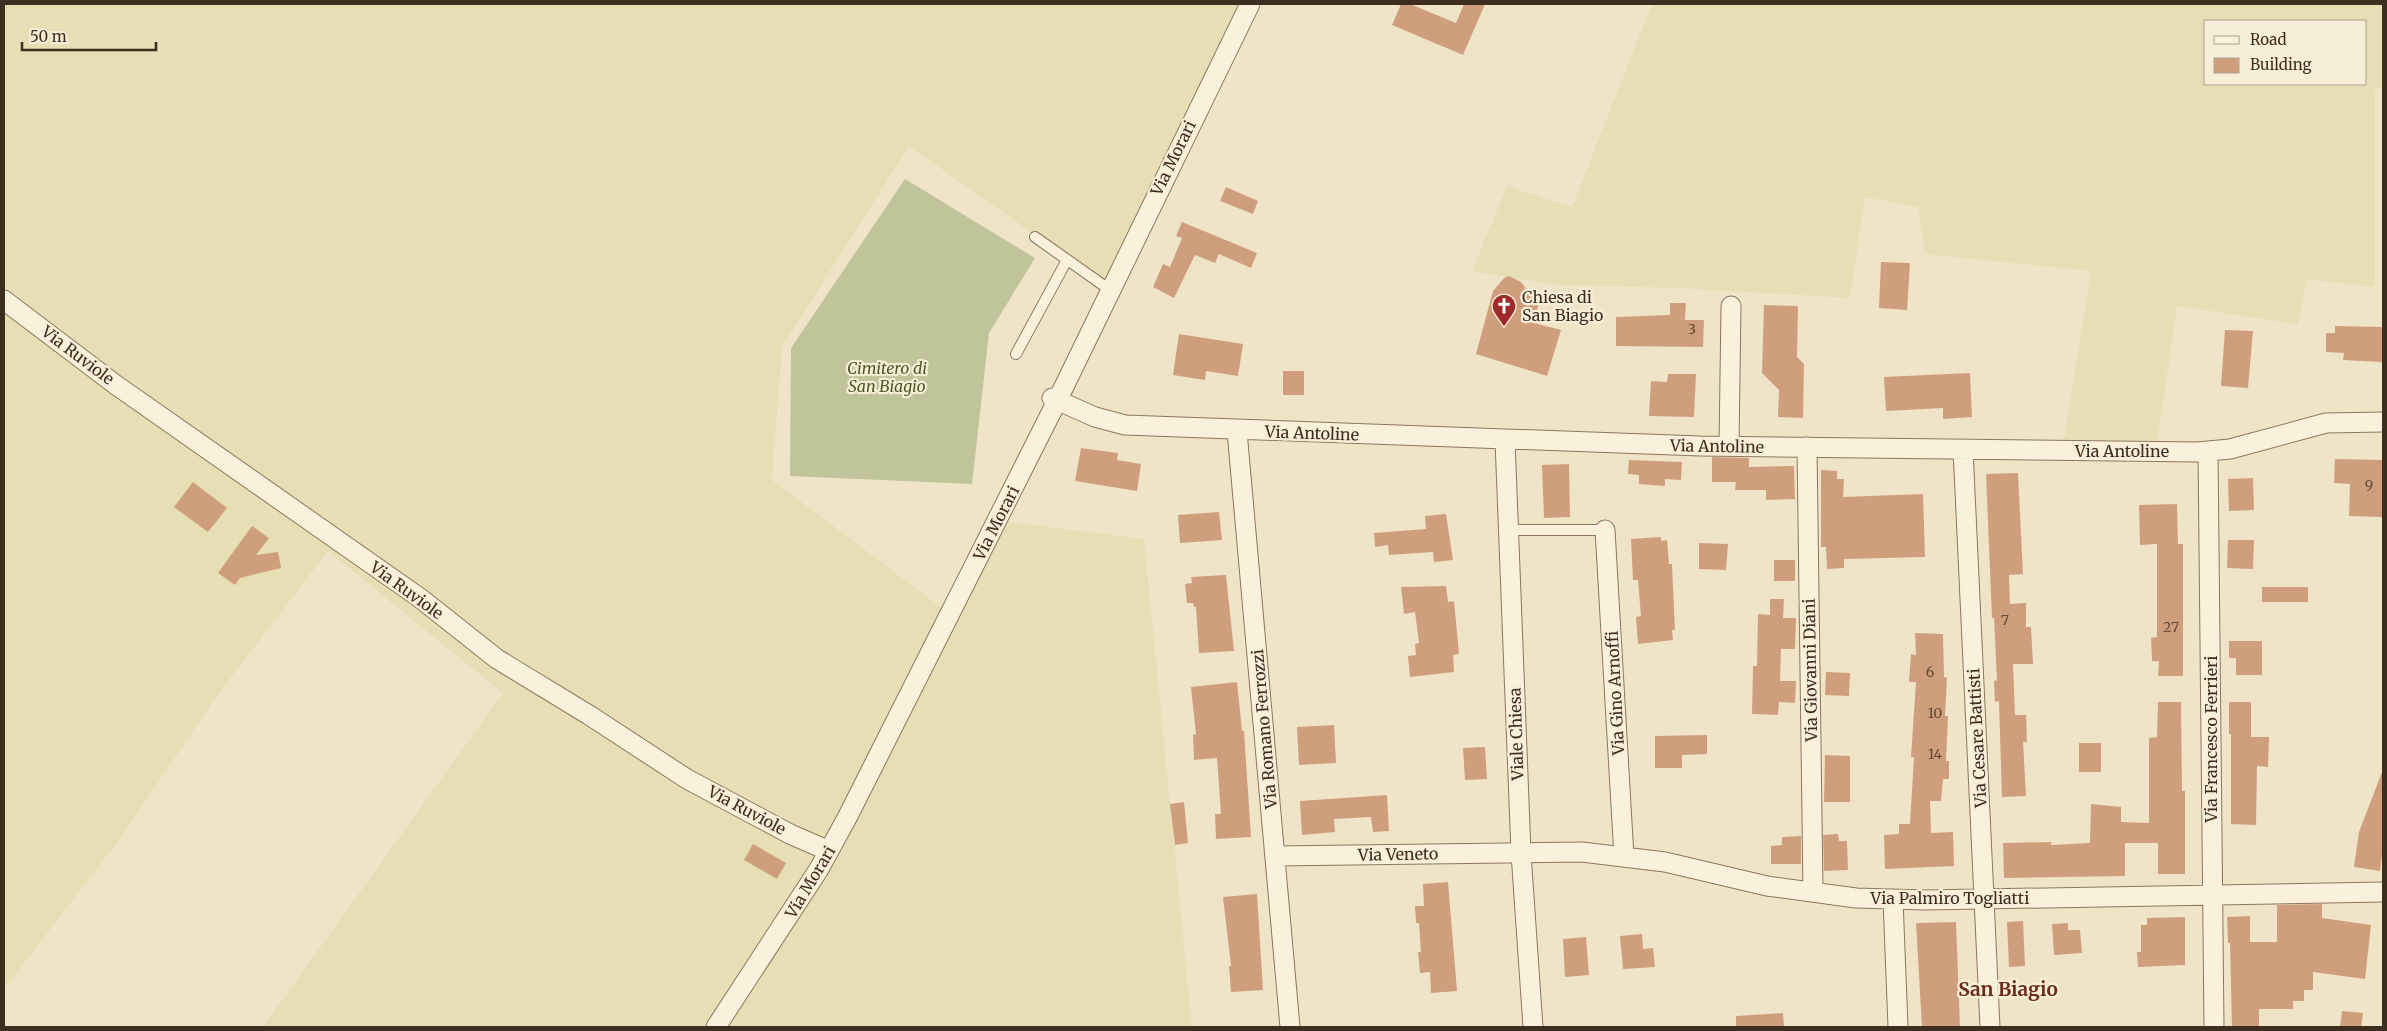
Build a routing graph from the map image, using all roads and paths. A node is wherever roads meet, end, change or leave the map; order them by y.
1 (1250, 4) edge
2 (1034, 237) dead end
3 (1068, 260) junction
4 (1110, 290) junction
5 (4, 300) edge
6 (1731, 306) dead end
7 (1016, 354) dead end
8 (1055, 400) junction
9 (2383, 422) edge
10 (1237, 431) junction
11 (1505, 440) junction
12 (1728, 446) junction
13 (1807, 447) junction
14 (1963, 449) junction
15 (2208, 451) junction
16 (1508, 530) junction
17 (1605, 530) joint
18 (829, 851) junction
19 (1521, 852) junction
20 (1275, 856) junction
21 (1624, 857) junction
22 (1813, 892) junction
23 (2383, 892) edge
24 (2212, 895) junction
25 (1893, 899) junction
26 (1986, 900) junction
27 (716, 1027) edge
28 (1290, 1027) edge
29 (1533, 1027) edge
30 (1898, 1027) edge
31 (1990, 1027) edge
32 (2214, 1027) edge

1 - 4 street, Via Morari
2 - 3 lane
3 - 4 lane
3 - 7 lane
4 - 8 street, Via Morari
5 - 18 street, Via Ruviole
6 - 12 street
8 - 10 street, Via Antoline
8 - 18 street, Via Morari
9 - 15 street, Via Antoline
10 - 11 street, Via Antoline
10 - 20 street, Via Romano Ferrozzi
11 - 12 street, Via Antoline
11 - 16 street, Viale Chiesa
12 - 13 street, Via Antoline
13 - 14 street, Via Antoline
13 - 22 street, Via Giovanni Diani
14 - 15 street, Via Antoline
14 - 26 street, Via Cesare Battisti
15 - 24 street, Via Francesco Ferrieri
16 - 17 lane
16 - 19 street, Viale Chiesa
17 - 21 street, Via Gino Arnoffi
18 - 27 street, Via Morari
19 - 20 street, Via Veneto
19 - 21 street, Via Palmiro Togliatti
19 - 29 street, Viale Chiesa
20 - 28 street, Via Romano Ferrozzi
21 - 22 street, Via Palmiro Togliatti
22 - 25 street, Via Palmiro Togliatti
23 - 24 street, Via Palmiro Togliatti
24 - 26 street, Via Palmiro Togliatti
24 - 32 street, Via Francesco Ferrieri
25 - 26 street, Via Palmiro Togliatti
25 - 30 street
26 - 31 street, Via Cesare Battisti

